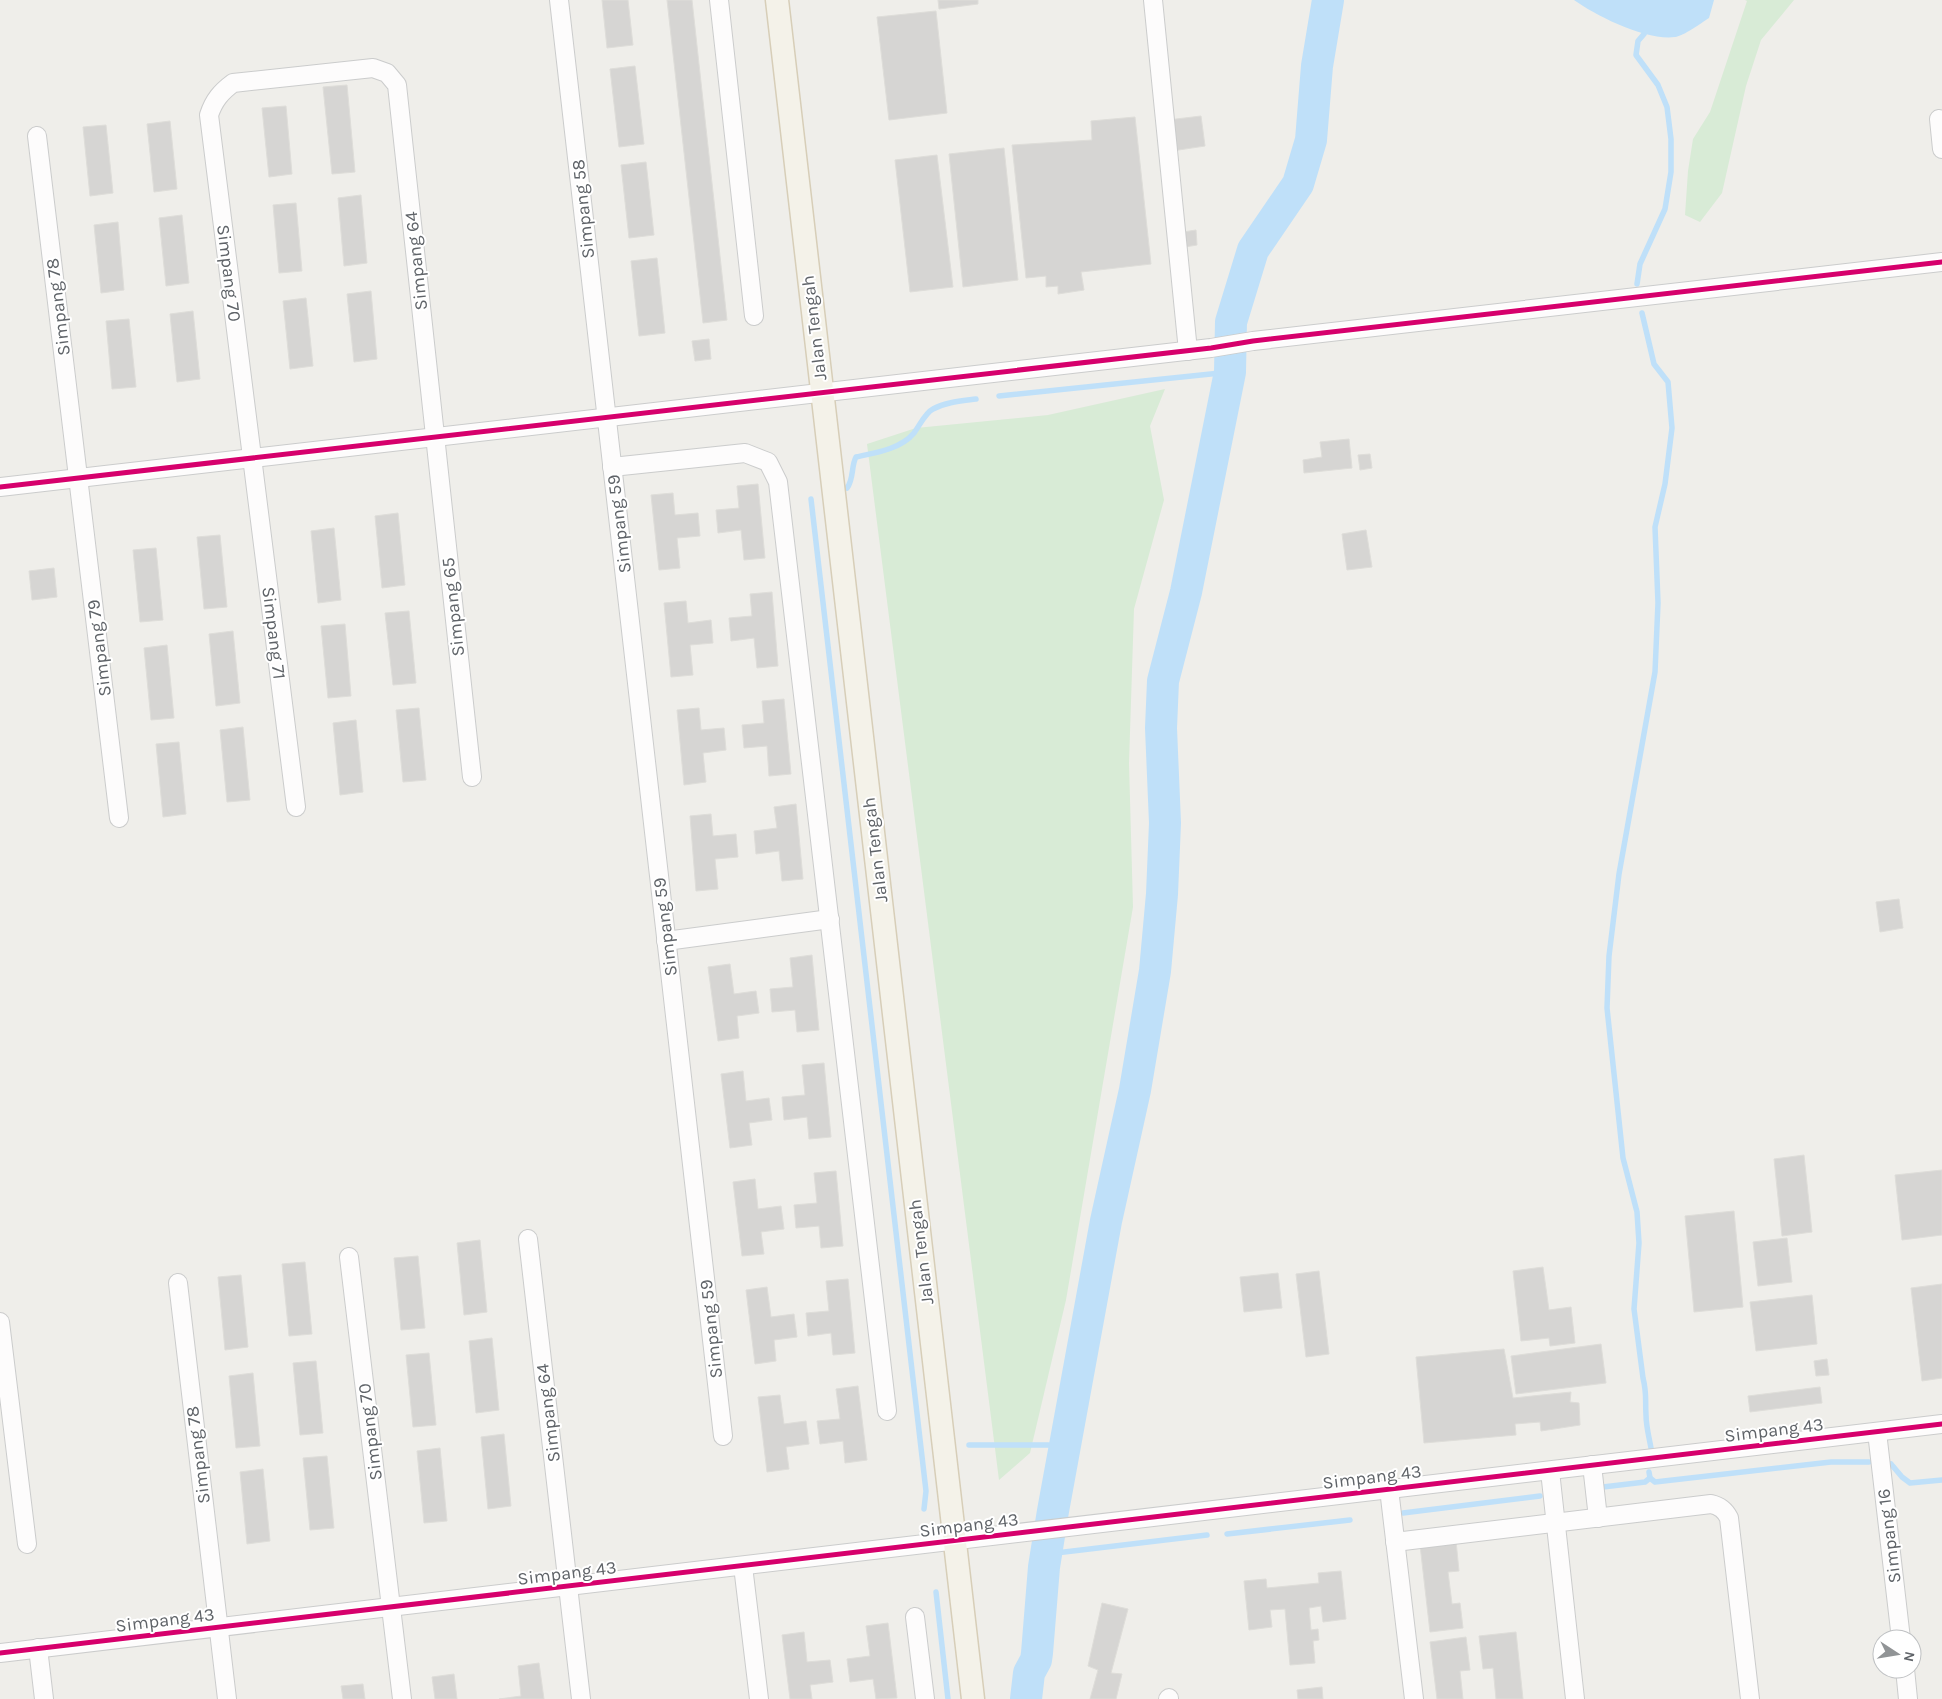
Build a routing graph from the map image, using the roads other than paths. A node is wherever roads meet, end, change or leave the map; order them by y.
1 (559, 0) edge
2 (719, 0) edge
3 (777, 0) edge
4 (1153, 0) edge
5 (222, 91) joint
6 (1939, 120) dead end
7 (37, 136) dead end
8 (1942, 149) edge
9 (1942, 262) edge
10 (754, 316) dead end
11 (1188, 351) junction
12 (822, 392) junction
13 (607, 417) junction
14 (435, 437) junction
15 (252, 458) junction
16 (612, 467) junction
17 (78, 478) junction
18 (0, 487) edge
19 (472, 778) dead end
20 (296, 807) dead end
21 (120, 818) dead end
22 (830, 919) junction
23 (666, 941) junction
24 (528, 1239) dead end
25 (349, 1257) dead end
26 (178, 1283) dead end
27 (0, 1322) edge
28 (887, 1411) dead end
29 (1942, 1424) edge
30 (1877, 1432) junction
31 (723, 1436) dead end
32 (1592, 1465) junction
33 (1550, 1470) junction
34 (1389, 1489) junction
35 (1598, 1518) junction
36 (1556, 1523) junction
37 (955, 1541) junction
38 (1395, 1542) junction
39 (27, 1544) dead end
40 (743, 1566) junction
41 (568, 1586) junction
42 (391, 1607) junction
43 (915, 1617) dead end
44 (218, 1627) junction
45 (1900, 1629) edge
46 (38, 1648) junction
47 (0, 1653) edge
48 (1906, 1679) edge
49 (39, 1698) edge
50 (227, 1699) edge
51 (402, 1699) edge
52 (581, 1699) edge
53 (759, 1699) edge
54 (925, 1699) edge
55 (973, 1699) edge
56 (1414, 1699) edge
57 (1575, 1699) edge
58 (1750, 1699) edge
59 (1908, 1699) edge

1 - 13 street, Simpang 58
2 - 10 street
3 - 12 main road, Jalan Tengah
4 - 11 street
5 - 14 street, Simpang 64
5 - 15 street, Simpang 70
6 - 8 street
7 - 17 street, Simpang 78
9 - 11 street
11 - 12 street
12 - 13 street
12 - 37 main road, Jalan Tengah
13 - 14 street
13 - 16 street, Simpang 59
14 - 15 street
14 - 19 street, Simpang 65
15 - 17 street
15 - 20 street, Simpang 71
16 - 22 street
16 - 23 street, Simpang 59
17 - 18 street
17 - 21 street, Simpang 79
22 - 23 street
22 - 28 street
23 - 31 street, Simpang 59
24 - 41 street, Simpang 64
25 - 42 street, Simpang 70
26 - 44 street, Simpang 78
27 - 39 street
29 - 30 street, Simpang 43
30 - 32 street, Simpang 43
30 - 45 street, Simpang 16
32 - 33 street, Simpang 43
32 - 35 street
33 - 34 street, Simpang 43
33 - 36 street
34 - 37 street, Simpang 43
34 - 38 street
35 - 36 street
35 - 58 street
36 - 38 street
36 - 57 street
37 - 40 street, Simpang 43
37 - 55 main road, Jalan Tengah
38 - 56 street
40 - 41 street, Simpang 43
40 - 53 street
41 - 42 street, Simpang 43
41 - 52 street
42 - 44 street, Simpang 43
42 - 51 street
43 - 54 street
44 - 46 street, Simpang 43
44 - 50 street
46 - 47 street, Simpang 43
46 - 49 street
48 - 59 street

